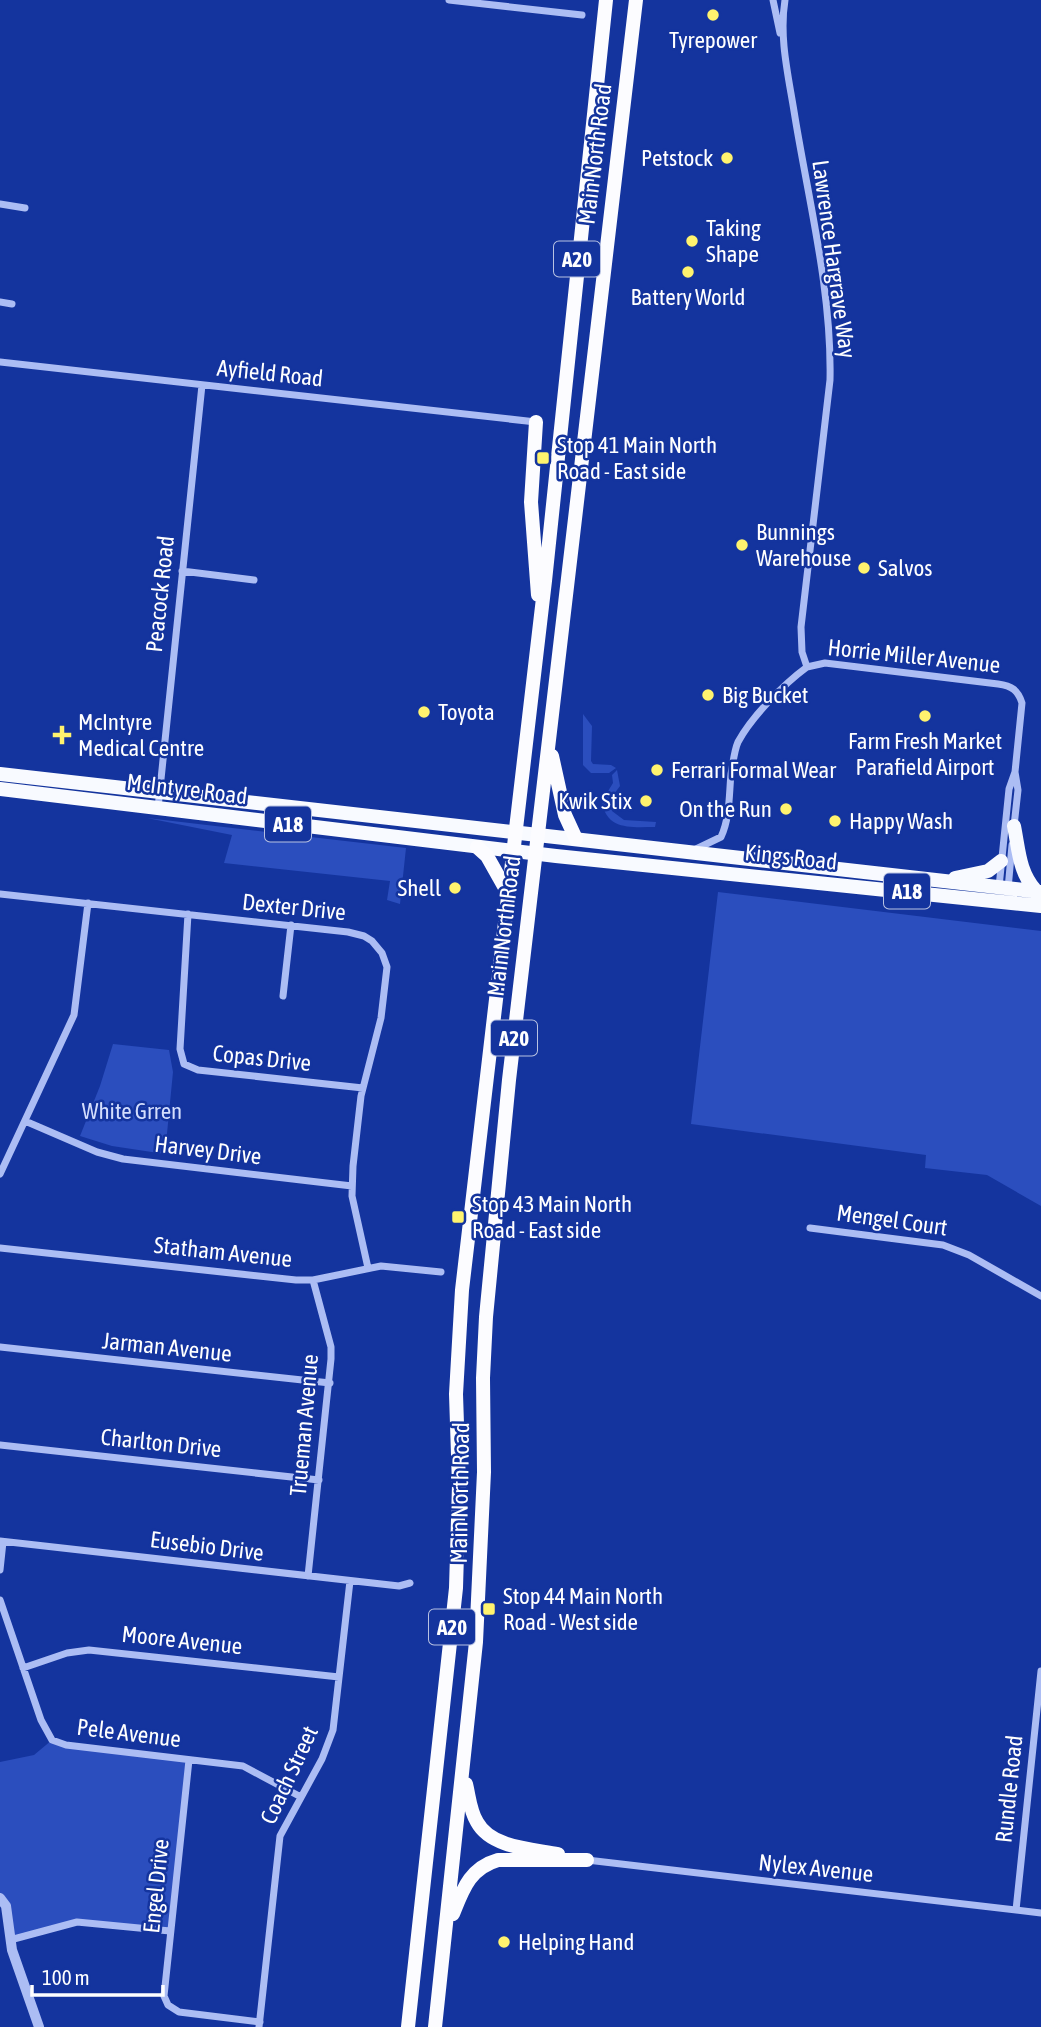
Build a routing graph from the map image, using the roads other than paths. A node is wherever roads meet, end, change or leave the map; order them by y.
1 (449, 0) edge
2 (606, 0) edge
3 (636, 0) edge
4 (773, 0) edge
5 (785, 0) edge
6 (582, 15) dead end
7 (783, 40) junction
8 (0, 204) edge
9 (25, 208) dead end
10 (0, 302) edge
11 (12, 304) dead end
12 (0, 362) edge
13 (202, 385) junction
14 (536, 422) joint
15 (182, 571) junction
16 (254, 580) dead end
17 (540, 621) junction
18 (807, 667) junction
19 (550, 744) junction
20 (1015, 772) junction
21 (0, 774) edge
22 (0, 789) edge
23 (159, 791) junction
24 (158, 808) junction
25 (335, 811) junction
26 (1014, 826) junction
27 (516, 832) junction
28 (368, 834) junction
29 (538, 834) junction
30 (576, 839) junction
31 (477, 847) junction
32 (514, 851) junction
33 (689, 852) junction
34 (536, 853) junction
35 (1001, 861) junction
36 (940, 880) junction
37 (1003, 892) junction
38 (1039, 892) edge
39 (0, 894) edge
40 (509, 895) junction
41 (88, 903) junction
42 (1041, 906) edge
43 (188, 914) junction
44 (291, 925) junction
45 (283, 996) dead end
46 (363, 1088) junction
47 (25, 1121) junction
48 (0, 1174) edge
49 (352, 1186) junction
50 (810, 1228) dead end
51 (0, 1248) edge
52 (368, 1268) junction
53 (441, 1272) dead end
54 (313, 1280) junction
55 (1041, 1296) edge
56 (0, 1347) edge
57 (330, 1383) junction
58 (0, 1445) edge
59 (319, 1480) junction
60 (2, 1542) edge
61 (0, 1570) edge
62 (308, 1576) junction
63 (350, 1581) junction
64 (410, 1583) dead end
65 (0, 1600) edge
66 (23, 1668) junction
67 (1041, 1671) edge
68 (340, 1677) junction
69 (189, 1759) junction
70 (463, 1773) junction
71 (301, 1797) junction
72 (587, 1860) junction
73 (0, 1898) edge
74 (1016, 1910) junction
75 (1041, 1913) edge
76 (0, 1921) edge
77 (170, 1931) junction
78 (447, 1931) junction
79 (10, 1940) junction
80 (259, 2025) edge
81 (39, 2027) edge
82 (408, 2027) edge
83 (435, 2027) edge

1 - 6 street
2 - 17 highway, Main North Road / A20
3 - 19 highway, Main North Road / A20
4 - 7 street, Lawrence Hargrave Way
5 - 7 street, Lawrence Hargrave Way
7 - 18 street, Lawrence Hargrave Way
8 - 9 street
10 - 11 street
12 - 13 street, Ayfield Road
13 - 14 street, Ayfield Road
13 - 15 street, Peacock Road
14 - 17 highway
15 - 16 street
15 - 23 street, Peacock Road
17 - 27 highway, Main North Road / A20
18 - 20 street, Horrie Miller Avenue
18 - 33 street
19 - 29 highway, Main North Road / A20
19 - 30 highway
20 - 26 street, Horrie Miller Avenue
20 - 35 street, Horrie Miller Avenue
21 - 23 main road, McIntyre Road / A18
22 - 24 main road, McIntyre Road / A18
23 - 24 street, Peacock Road
23 - 25 main road, McIntyre Road / A18
24 - 28 main road, McIntyre Road / A18
25 - 27 main road, McIntyre Road / A18
25 - 28 main road
26 - 37 street, Horrie Miller Avenue
26 - 38 main road
27 - 29 main road, Kings Road / A18
27 - 32 highway, Main North Road / A20
28 - 31 main road, McIntyre Road / A18
29 - 30 main road, Kings Road / A18
29 - 34 highway, Main North Road / A20
30 - 33 main road, Kings Road / A18
31 - 32 main road, McIntyre Road / A18
31 - 40 highway
32 - 34 main road, McIntyre Road / A18
32 - 40 highway, Main North Road / A20
33 - 36 main road, Kings Road / A18
34 - 37 main road, Kings Road / A18
34 - 70 highway, Main North Road / A20
35 - 36 main road
35 - 37 street, Horrie Miller Avenue
36 - 37 main road, Kings Road / A18
37 - 38 main road, Kings Road / A18
37 - 42 main road, Kings Road / A18
39 - 41 street, Dexter Drive
40 - 82 highway, Main North Road / A20
41 - 43 street, Dexter Drive
41 - 47 street
43 - 44 street, Dexter Drive
43 - 46 street, Copas Drive
44 - 45 street
44 - 46 street, Dexter Drive
46 - 49 street, Dexter Drive
47 - 48 street
47 - 49 street, Harvey Drive
49 - 52 street, Dexter Drive
50 - 55 street, Mengel Court
51 - 54 street, Statham Avenue
52 - 53 street, Statham Avenue
52 - 54 street, Statham Avenue
54 - 57 street, Trueman Avenue
56 - 57 street, Jarman Avenue
57 - 59 street, Trueman Avenue
58 - 59 street, Charlton Drive
59 - 62 street, Trueman Avenue
60 - 61 street
60 - 62 street, Eusebio Drive
62 - 63 street, Eusebio Drive
63 - 64 street, Eusebio Drive
63 - 68 street, Coach Street
65 - 66 street, Pele Avenue
66 - 68 street, Moore Avenue
66 - 69 street, Pele Avenue
67 - 74 street, Rundle Road
68 - 71 street, Coach Street
69 - 71 street, Pele Avenue
69 - 77 street, Engel Drive
70 - 72 highway
70 - 78 highway, Main North Road / A20
71 - 80 street, Coach Street
72 - 74 street, Nylex Avenue
72 - 78 highway
73 - 79 street
74 - 75 street, Nylex Avenue
76 - 79 street
77 - 79 street
77 - 80 street, Engel Drive
78 - 83 highway, Main North Road / A20
79 - 81 street

